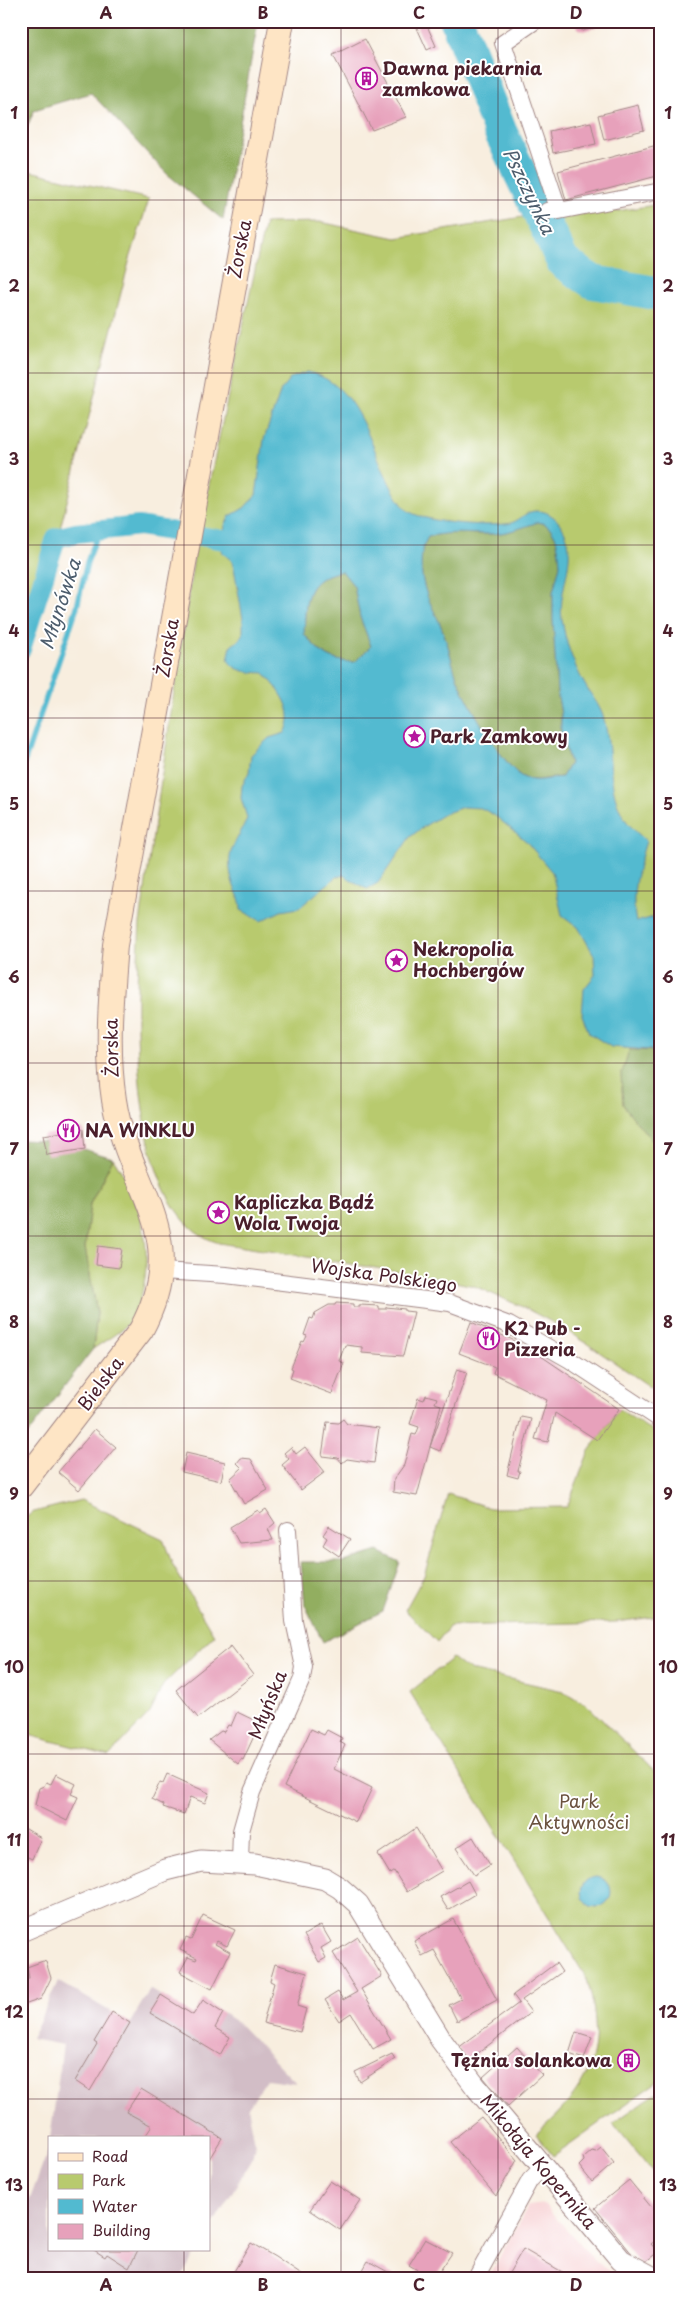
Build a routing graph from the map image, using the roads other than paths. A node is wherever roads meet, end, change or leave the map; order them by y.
1 (282, 21) edge
2 (535, 21) edge
3 (661, 191) edge
4 (162, 1271) junction
5 (661, 1420) edge
6 (21, 1486) edge
7 (288, 1530) dead end
8 (240, 1862) junction
9 (21, 1932) edge
10 (543, 2167) junction
11 (476, 2278) edge
12 (654, 2278) edge

1 - 4 main road, Żorska
2 - 3 street
4 - 5 street, Wojska Polskiego
4 - 6 main road, Bielska
7 - 8 street, Młyńska
8 - 9 street, Mikołaja Kopernika
8 - 10 street, Mikołaja Kopernika
10 - 11 street
10 - 12 street, Mikołaja Kopernika

